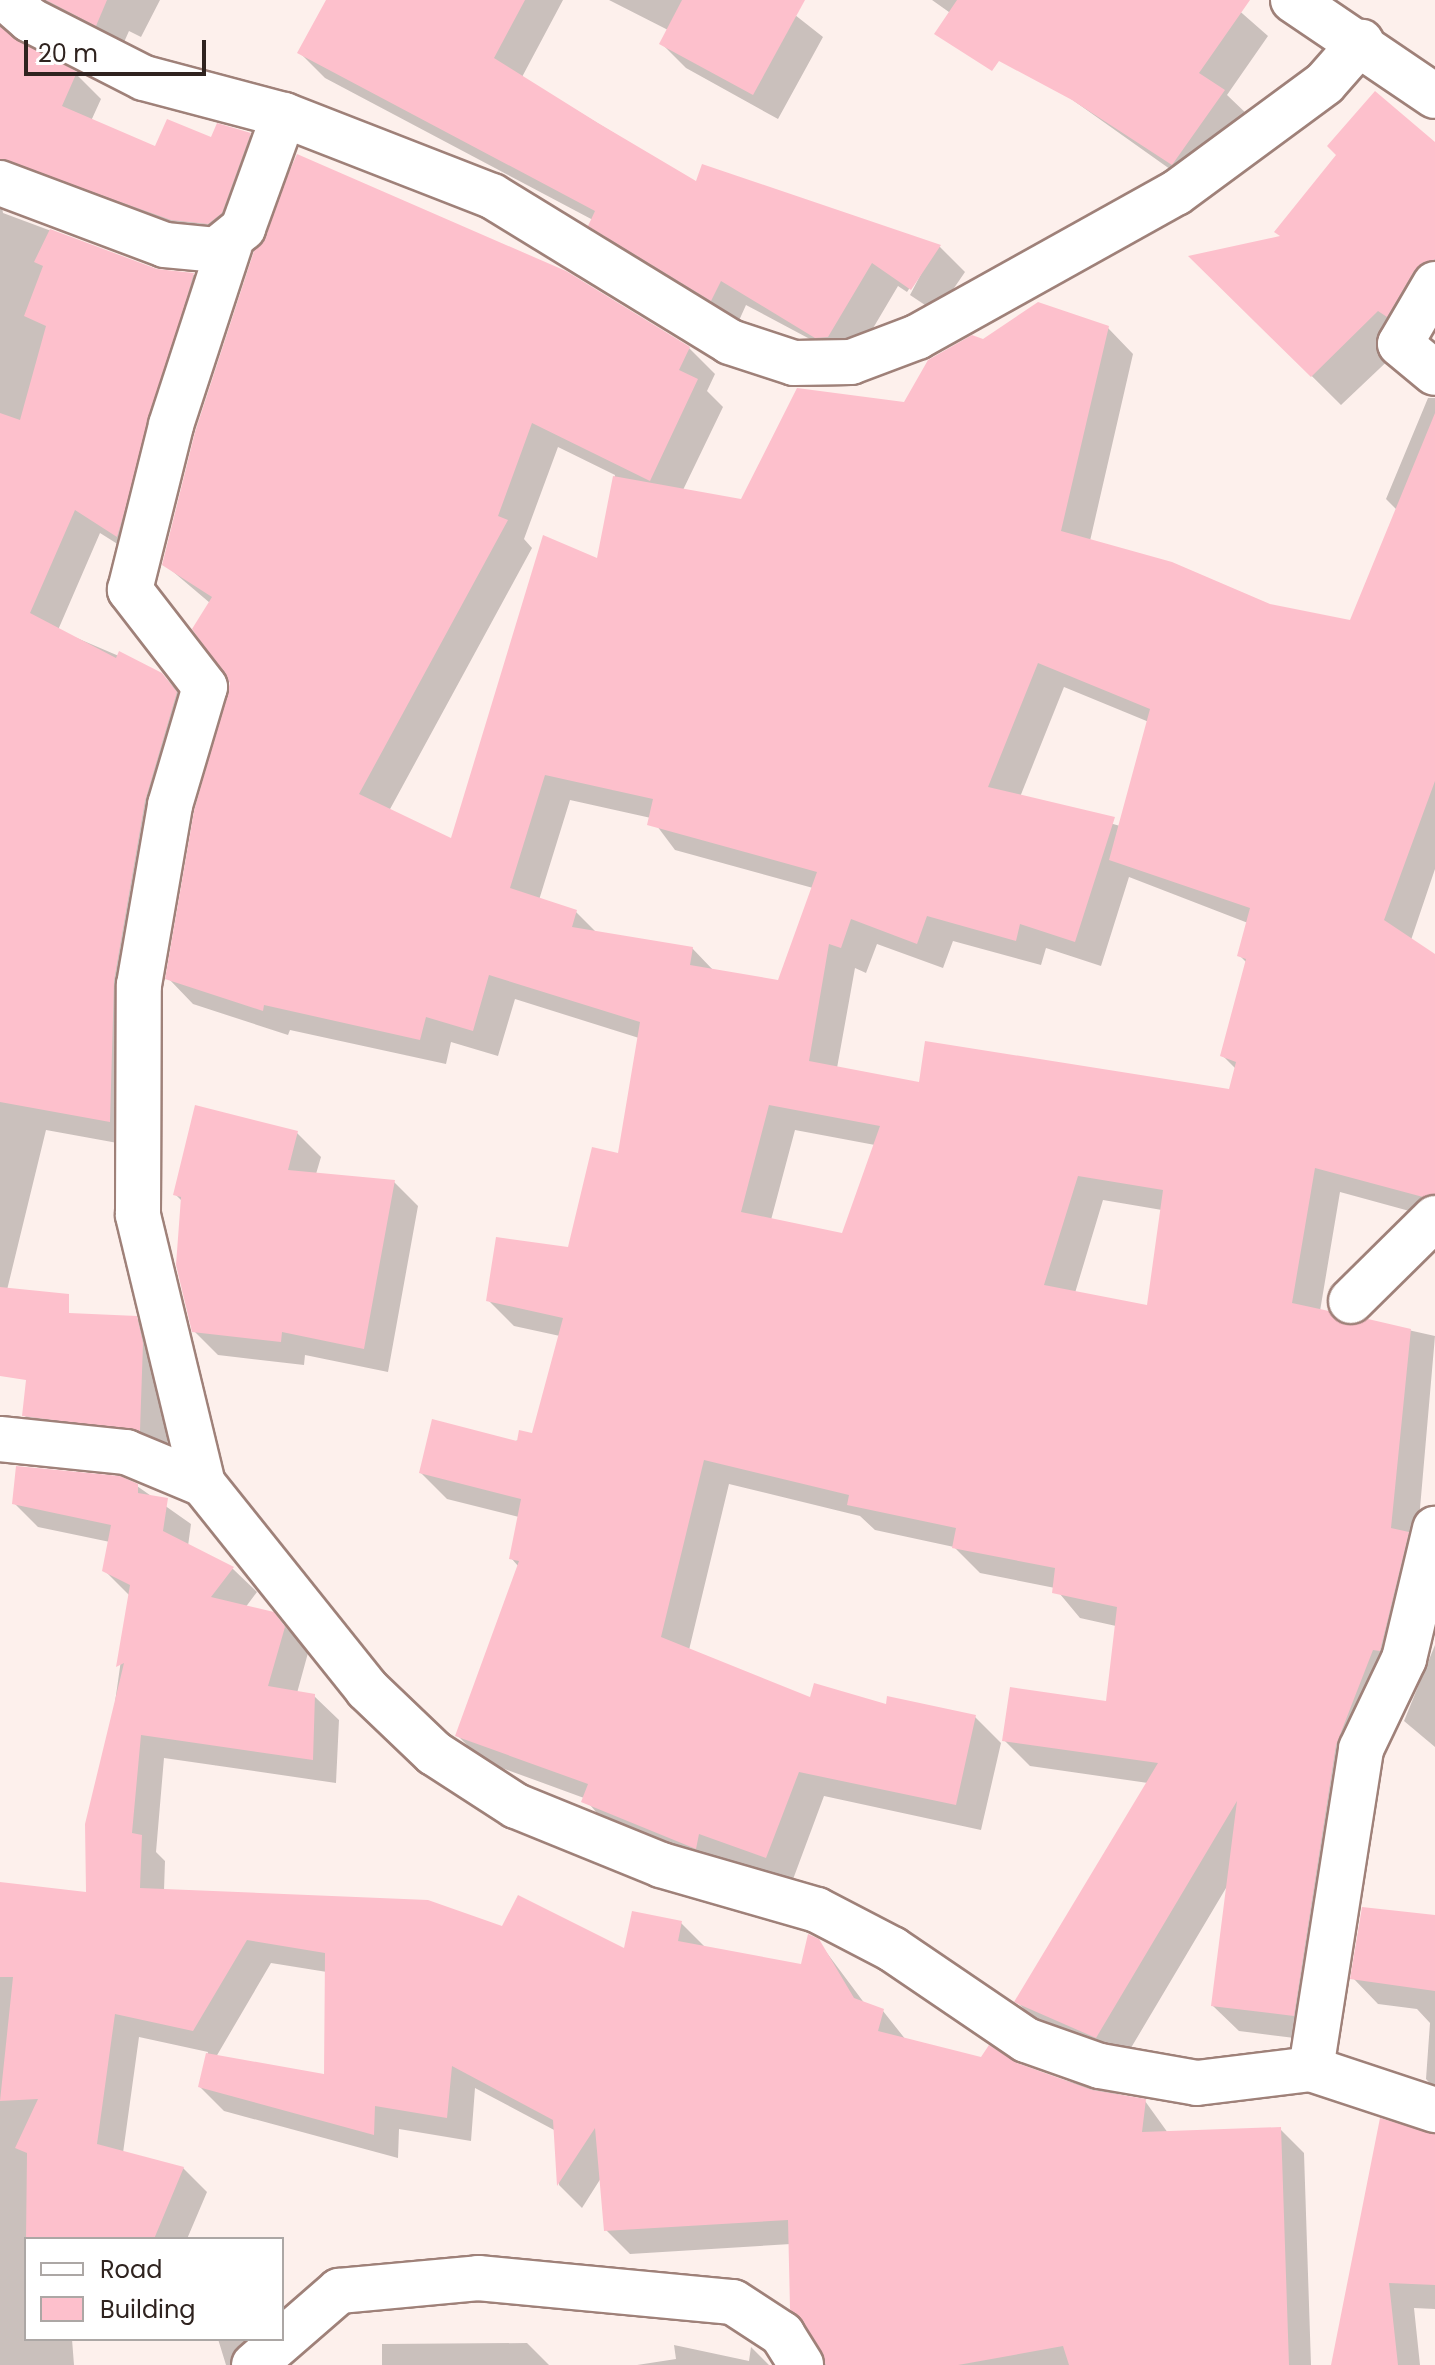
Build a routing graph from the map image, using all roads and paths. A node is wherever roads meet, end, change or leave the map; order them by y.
1 (7, 0) edge
2 (1293, 0) edge
3 (1361, 42) junction
4 (1435, 96) edge
5 (284, 115) junction
6 (0, 183) edge
7 (230, 245) junction
8 (1435, 284) edge
9 (1435, 373) edge
10 (1435, 1218) edge
11 (1351, 1301) dead end
12 (0, 1439) edge
13 (203, 1484) junction
14 (1435, 1529) edge
15 (1311, 2069) junction
16 (1435, 2110) edge
17 (284, 2339) edge
18 (282, 2341) edge
19 (254, 2365) edge
20 (801, 2365) edge

1 - 5 street
2 - 3 street
3 - 4 street
3 - 5 street
5 - 7 street
6 - 7 street
7 - 13 street
8 - 9 street
10 - 11 street
12 - 13 street
13 - 15 street
14 - 15 street
15 - 16 street
17 - 20 street
18 - 19 street

